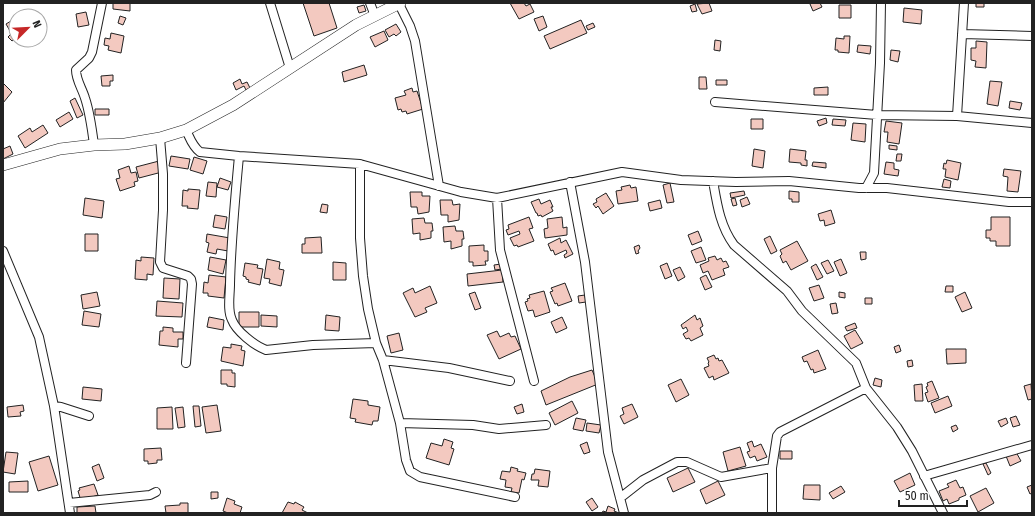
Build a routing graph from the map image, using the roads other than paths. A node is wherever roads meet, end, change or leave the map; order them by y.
1 (102, 3) edge
2 (270, 3) edge
3 (370, 3) edge
4 (400, 3) edge
5 (881, 3) edge
6 (964, 3) edge
7 (375, 16) junction
8 (962, 34) junction
9 (1032, 36) edge
10 (290, 68) junction
11 (715, 102) dead end
12 (877, 115) junction
13 (957, 116) junction
14 (1032, 122) edge
15 (186, 130) junction
16 (160, 138) junction
17 (94, 145) junction
18 (239, 156) junction
19 (360, 164) junction
20 (3, 165) edge
21 (713, 181) junction
22 (570, 182) junction
23 (439, 186) junction
24 (866, 188) junction
25 (497, 198) junction
26 (1032, 202) edge
27 (3, 251) edge
28 (376, 343) junction
29 (383, 360) junction
30 (186, 363) dead end
31 (510, 381) dead end
32 (534, 381) dead end
33 (866, 388) junction
34 (54, 406) junction
35 (89, 416) dead end
36 (400, 423) junction
37 (546, 425) dead end
38 (1032, 445) edge
39 (772, 468) junction
40 (924, 476) junction
41 (156, 492) dead end
42 (515, 497) dead end
43 (620, 498) junction
44 (69, 503) junction
45 (70, 513) edge
46 (624, 513) edge
47 (772, 513) edge
48 (943, 513) edge

1 - 17 street
2 - 10 street
3 - 7 street
4 - 7 street
4 - 23 street
5 - 12 street
6 - 8 street
7 - 10 street
8 - 9 street
8 - 13 street
10 - 15 street
11 - 12 street
12 - 13 street
12 - 24 street
13 - 14 street
15 - 16 street
15 - 18 street
16 - 17 street
16 - 30 street
17 - 20 street
18 - 19 street
18 - 28 street
19 - 23 street
19 - 28 street
21 - 22 street
21 - 24 street
21 - 33 street
22 - 25 street
22 - 43 street
23 - 25 street
24 - 26 street
25 - 32 street
27 - 34 street
28 - 29 street
29 - 31 street
29 - 36 street
33 - 39 street
33 - 40 street
34 - 35 street
34 - 44 street
36 - 37 street
36 - 42 street
38 - 40 street
39 - 43 street
39 - 47 street
40 - 48 street
41 - 44 street
43 - 46 street
44 - 45 street

